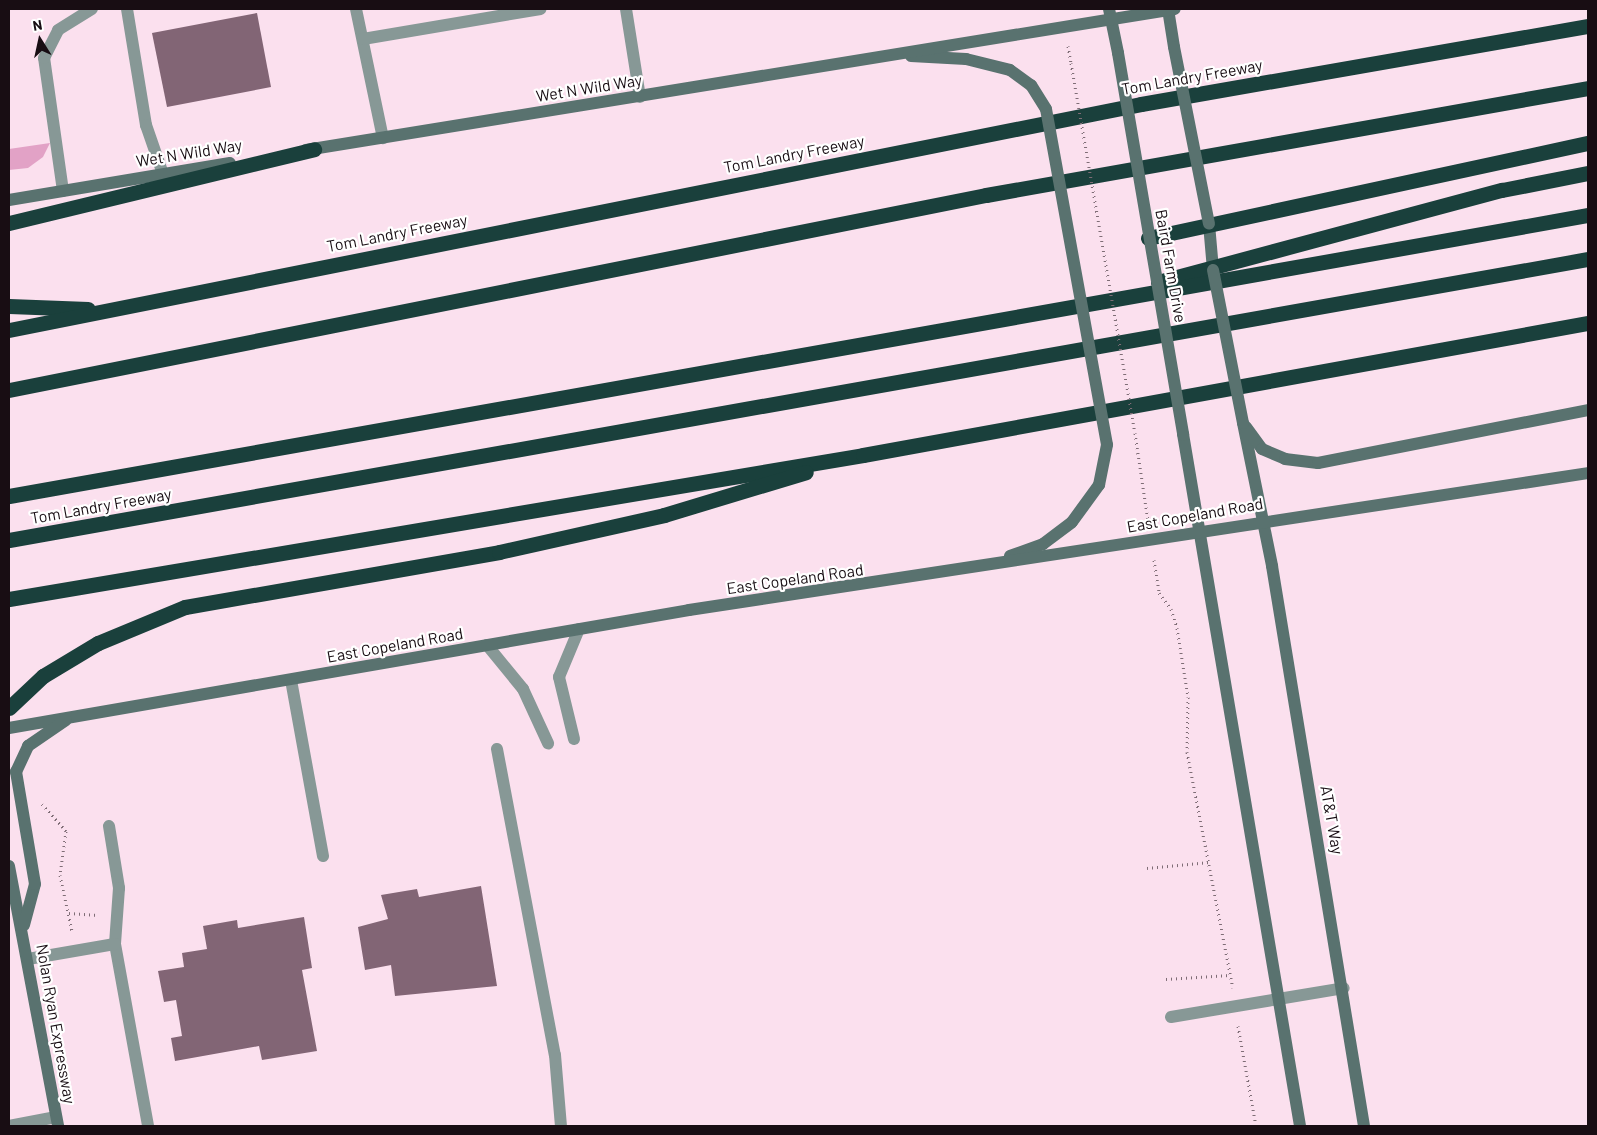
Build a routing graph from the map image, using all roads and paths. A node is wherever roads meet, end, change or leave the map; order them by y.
1 (92, 9) edge
2 (127, 9) edge
3 (356, 9) edge
4 (540, 9) edge
5 (626, 9) edge
6 (1170, 9) edge
7 (1110, 14) edge
8 (1588, 26) edge
9 (363, 39) junction
10 (883, 55) junction
11 (1071, 63) dead end
12 (1588, 88) edge
13 (640, 97) junction
14 (383, 138) junction
15 (1588, 144) edge
16 (314, 149) junction
17 (1588, 173) edge
18 (163, 174) junction
19 (63, 191) junction
20 (9, 200) edge
21 (1588, 216) edge
22 (9, 223) edge
23 (1209, 224) junction
24 (1148, 238) junction
25 (1588, 260) edge
26 (1213, 270) junction
27 (1158, 282) junction
28 (9, 306) edge
29 (114, 310) junction
30 (1588, 322) edge
31 (9, 330) edge
32 (9, 390) edge
33 (1588, 410) edge
34 (1242, 423) junction
35 (863, 455) junction
36 (1588, 473) edge
37 (9, 496) edge
38 (1264, 519) junction
39 (1199, 530) junction
40 (1151, 539) junction
41 (9, 540) edge
42 (984, 566) junction
43 (9, 599) edge
44 (579, 629) junction
45 (487, 645) junction
46 (290, 680) junction
47 (9, 708) edge
48 (71, 717) junction
49 (9, 728) edge
50 (574, 739) dead end
51 (548, 743) dead end
52 (497, 749) dead end
53 (35, 796) dead end
54 (109, 826) dead end
55 (323, 856) dead end
56 (1210, 862) junction
57 (9, 866) edge
58 (1147, 868) dead end
59 (69, 913) junction
60 (118, 922) junction
61 (23, 927) junction
62 (73, 936) dead end
63 (115, 944) junction
64 (28, 959) junction
65 (1230, 975) junction
66 (1166, 979) dead end
67 (1232, 986) dead end
68 (1344, 988) junction
69 (1280, 999) junction
70 (1171, 1017) dead end
71 (1239, 1028) dead end
72 (57, 1122) edge
73 (9, 1126) edge
74 (148, 1126) edge
75 (561, 1126) edge
76 (1256, 1126) edge
77 (1300, 1126) edge
78 (1364, 1126) edge

1 - 19 lane
2 - 18 lane
3 - 9 lane
4 - 9 lane
5 - 13 lane
6 - 7 main road, Wet N Wild Way
6 - 23 main road, bridge
7 - 10 main road, Wet N Wild Way
7 - 24 main road, Baird Farm Drive, bridge
8 - 29 highway, Tom Landry Freeway
9 - 14 lane
10 - 13 main road, Wet N Wild Way
10 - 42 main road, bridge
11 - 40 path, bridge
12 - 32 highway
13 - 14 main road, Wet N Wild Way
14 - 16 main road, Wet N Wild Way
15 - 23 highway
16 - 18 main road, Wet N Wild Way
16 - 22 highway
17 - 26 highway
18 - 19 main road, Wet N Wild Way
19 - 20 main road, Wet N Wild Way
21 - 37 highway
23 - 24 highway
23 - 26 main road
24 - 27 main road, Baird Farm Drive, bridge
25 - 41 highway, Tom Landry Freeway
26 - 27 highway
26 - 34 main road, bridge
27 - 39 main road, Baird Farm Drive, bridge
28 - 29 highway
29 - 31 highway, Tom Landry Freeway
30 - 35 highway
33 - 34 main road
34 - 38 main road
35 - 43 highway
35 - 47 highway
36 - 38 main road, East Copeland Road
38 - 39 main road, East Copeland Road
38 - 68 main road, AT&T Way
39 - 40 main road, East Copeland Road
39 - 69 main road
40 - 42 main road, East Copeland Road
40 - 56 path
42 - 44 main road, East Copeland Road
44 - 45 main road, East Copeland Road
44 - 50 lane
45 - 46 main road, East Copeland Road
45 - 51 lane
46 - 48 main road, East Copeland Road
46 - 55 lane
48 - 49 main road, East Copeland Road
48 - 61 main road, Nolan Ryan Expressway
52 - 75 lane
53 - 59 path
54 - 60 lane
56 - 58 path
56 - 65 path
57 - 61 main road, Nolan Ryan Expressway
59 - 60 path
59 - 62 path
60 - 63 lane
61 - 64 main road, Nolan Ryan Expressway
63 - 64 lane
63 - 74 lane
64 - 72 main road, Nolan Ryan Expressway
65 - 66 path
65 - 67 path
68 - 69 lane
68 - 78 main road, AT&T Way
69 - 70 lane
69 - 77 main road
71 - 76 path
72 - 73 lane

